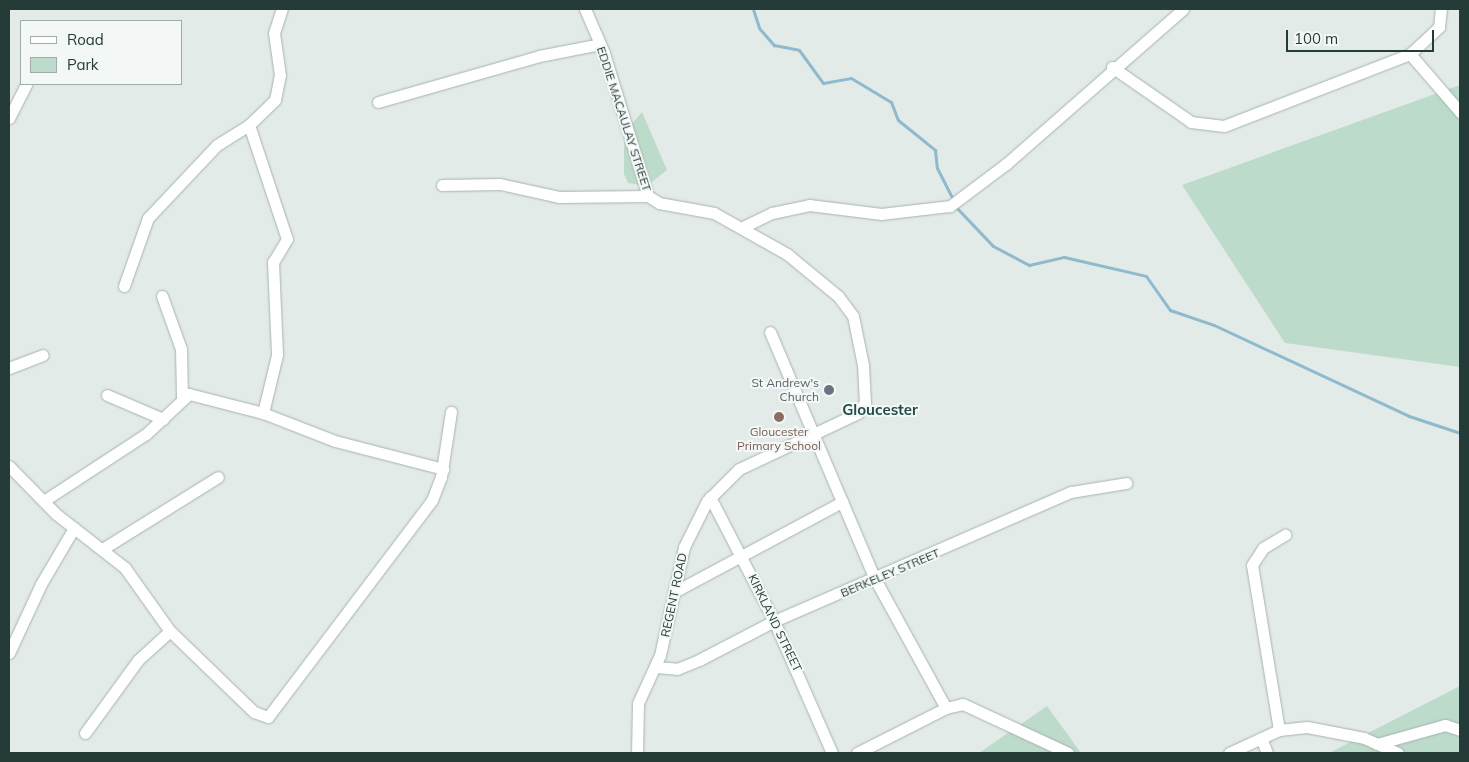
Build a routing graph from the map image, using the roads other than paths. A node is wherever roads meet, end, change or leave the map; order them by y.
1 (282, 9) edge
2 (585, 9) edge
3 (1183, 9) edge
4 (1441, 9) edge
5 (600, 44) junction
6 (1410, 54) junction
7 (1112, 67) junction
8 (26, 85) edge
9 (378, 102) dead end
10 (1460, 112) edge
11 (9, 118) edge
12 (249, 126) junction
13 (442, 186) dead end
14 (648, 196) junction
15 (745, 226) junction
16 (124, 286) dead end
17 (162, 296) dead end
18 (770, 332) dead end
19 (43, 355) dead end
20 (9, 368) edge
21 (107, 395) dead end
22 (182, 397) junction
23 (451, 412) dead end
24 (263, 413) junction
25 (163, 419) junction
26 (811, 435) junction
27 (9, 466) edge
28 (443, 468) junction
29 (218, 477) dead end
30 (1126, 483) dead end
31 (710, 497) junction
32 (45, 500) junction
33 (842, 502) junction
34 (74, 528) junction
35 (1285, 535) dead end
36 (104, 548) junction
37 (741, 553) junction
38 (875, 579) junction
39 (674, 592) junction
40 (774, 621) junction
41 (170, 630) junction
42 (9, 653) edge
43 (656, 667) junction
44 (946, 708) junction
45 (1279, 730) junction
46 (1460, 730) edge
47 (85, 733) dead end
48 (1261, 738) junction
49 (1377, 744) junction
50 (636, 753) edge
51 (832, 753) edge
52 (856, 753) edge
53 (1068, 753) edge
54 (1229, 753) edge
55 (1267, 753) edge
56 (1398, 753) edge

1 - 12 street
2 - 5 street, EDDIE MACAULAY STREET
3 - 7 street
4 - 6 street
5 - 9 street
5 - 14 street, EDDIE MACAULAY STREET
6 - 7 street
6 - 10 street
7 - 15 street
8 - 11 street
12 - 16 street
12 - 24 street
13 - 14 street
14 - 15 street, EDDIE MACAULAY STREET
15 - 26 street, EDDIE MACAULAY STREET
17 - 22 street
18 - 26 street
19 - 20 street
21 - 25 street
22 - 24 street
22 - 25 street
23 - 28 street
24 - 28 street
25 - 32 street
26 - 31 street, REGENT ROAD
26 - 33 street
27 - 32 street
28 - 41 street
29 - 36 street
30 - 38 street, BERKELEY STREET
31 - 37 street, KIRKLAND STREET
31 - 39 street, REGENT ROAD
32 - 34 street
33 - 37 street
33 - 38 street
34 - 36 street
34 - 42 street
35 - 45 street
36 - 41 street
37 - 39 street
37 - 40 street, KIRKLAND STREET
38 - 40 street, BERKELEY STREET
38 - 44 street
39 - 43 street, REGENT ROAD
40 - 43 street, BERKELEY STREET
40 - 51 street, KIRKLAND STREET
41 - 47 street
43 - 50 street, REGENT ROAD
44 - 52 street
44 - 53 street
45 - 48 street
45 - 49 street
46 - 49 street
48 - 54 street
48 - 55 street
49 - 56 street

